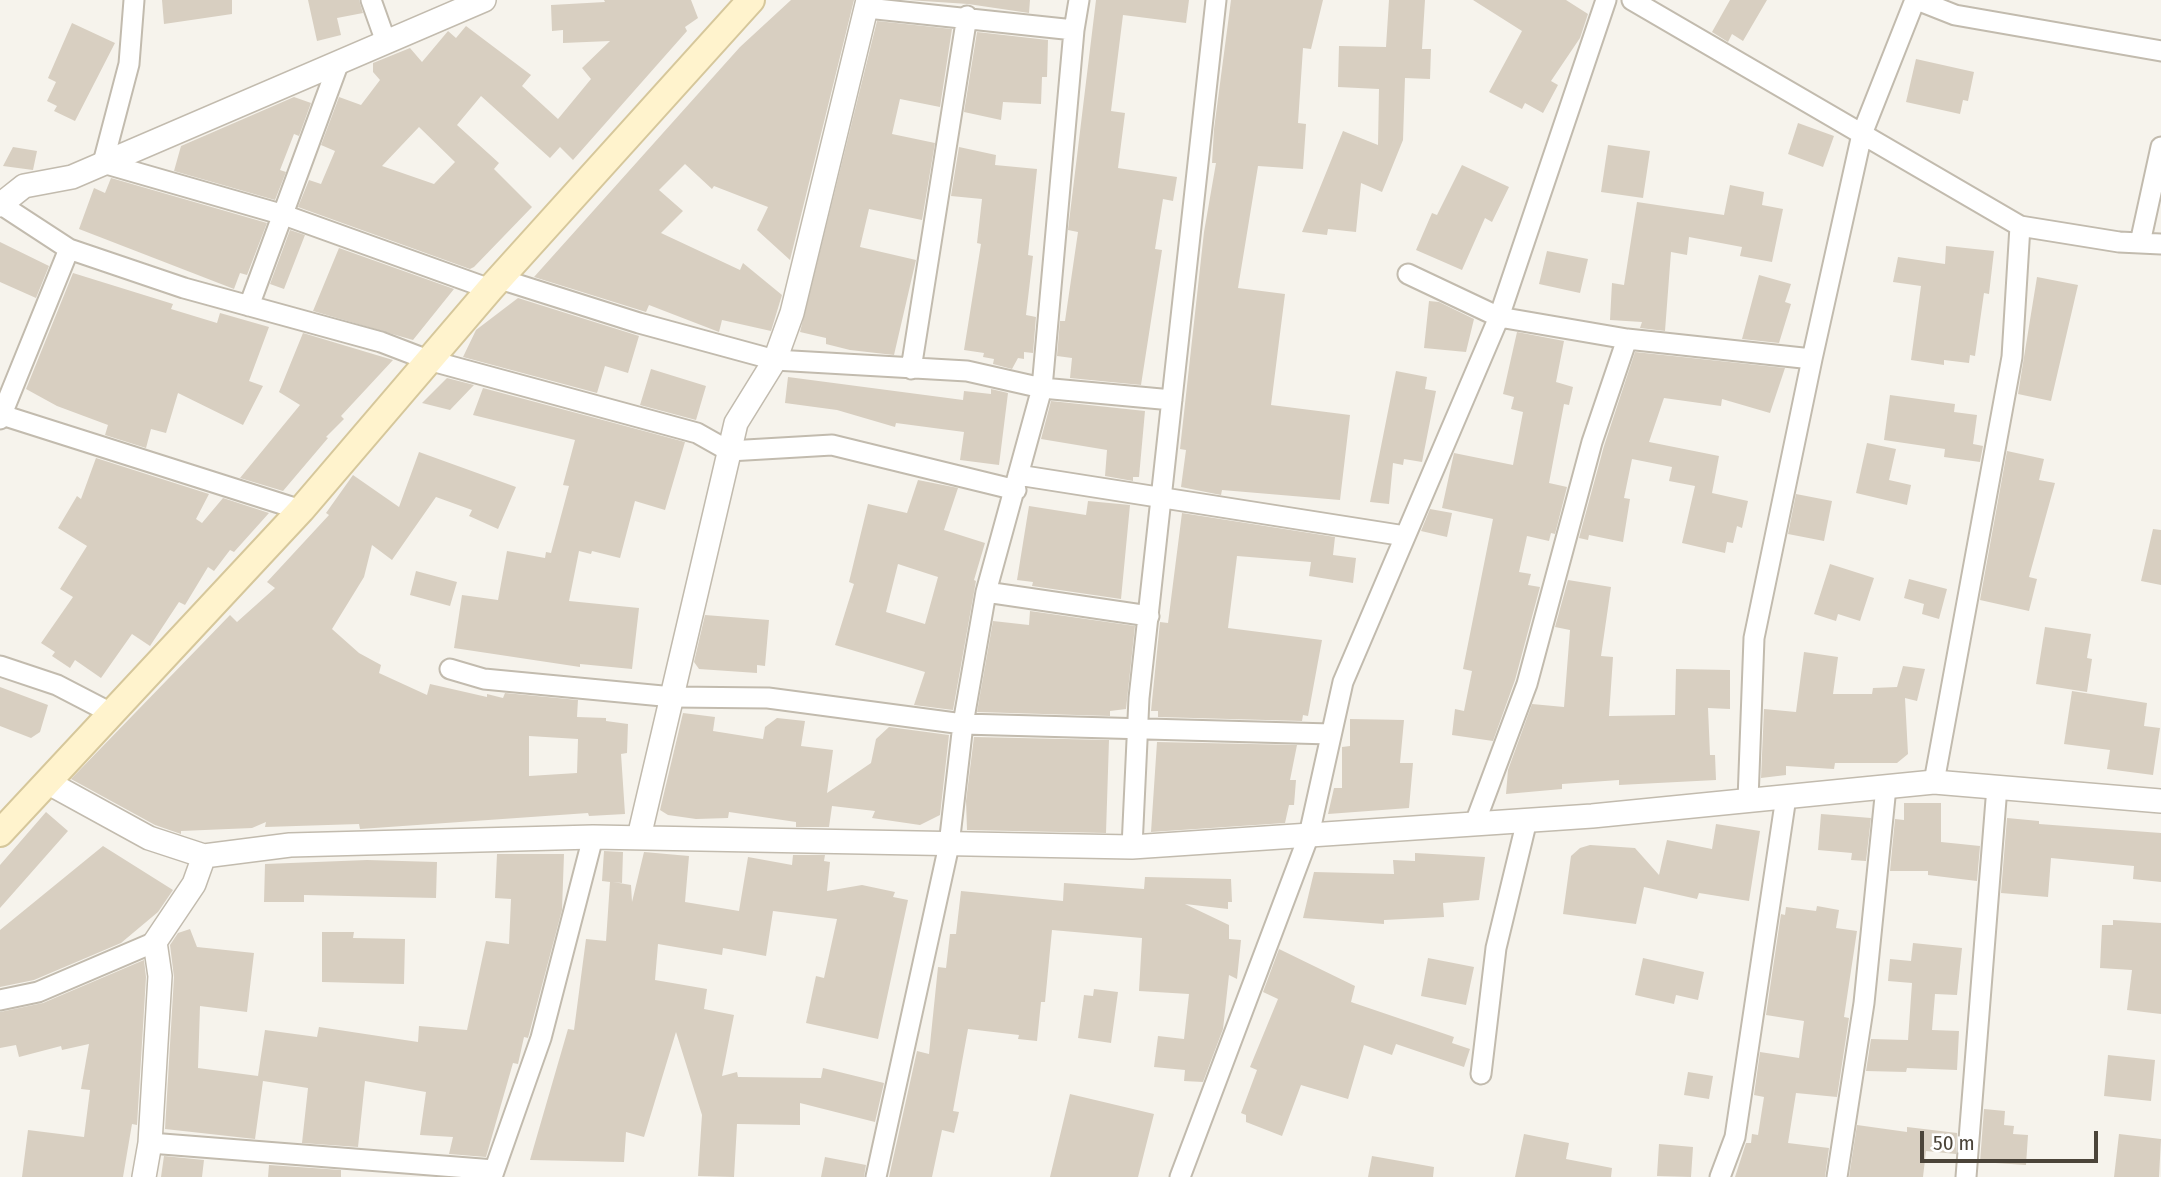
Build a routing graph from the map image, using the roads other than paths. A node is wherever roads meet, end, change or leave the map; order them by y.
1 (134, 0) edge
2 (371, 0) edge
3 (484, 0) edge
4 (751, 0) edge
5 (1079, 0) edge
6 (1216, 0) edge
7 (1606, 0) edge
8 (1632, 0) edge
9 (1916, 0) edge
10 (867, 4) edge
11 (967, 16) junction
12 (1074, 30) junction
13 (386, 42) junction
14 (2161, 51) edge
15 (339, 62) junction
16 (1862, 134) junction
17 (2161, 147) edge
18 (103, 163) junction
19 (0, 205) edge
20 (284, 215) junction
21 (2020, 226) junction
22 (2140, 243) junction
23 (2161, 244) edge
24 (69, 249) junction
25 (1408, 274) dead end
26 (495, 284) junction
27 (249, 306) junction
28 (1499, 317) junction
29 (1627, 339) junction
30 (1812, 359) junction
31 (428, 360) junction
32 (775, 360) junction
33 (911, 369) junction
34 (1042, 388) junction
35 (1172, 400) junction
36 (1, 417) edge
37 (729, 452) junction
38 (1017, 482) junction
39 (1162, 497) junction
40 (301, 510) junction
41 (1405, 536) junction
42 (986, 592) junction
43 (1149, 616) junction
44 (0, 666) edge
45 (450, 669) dead end
46 (673, 697) junction
47 (111, 713) junction
48 (963, 724) junction
49 (1138, 728) junction
50 (1331, 734) junction
51 (47, 782) junction
52 (1934, 782) junction
53 (1886, 787) junction
54 (1997, 787) junction
55 (1786, 797) junction
56 (1748, 800) junction
57 (2161, 801) edge
58 (1527, 820) junction
59 (1475, 823) junction
60 (0, 833) edge
61 (1309, 835) junction
62 (593, 837) junction
63 (639, 837) junction
64 (949, 845) junction
65 (1132, 847) junction
66 (204, 856) junction
67 (155, 942) junction
68 (0, 1000) edge
69 (1481, 1074) dead end
70 (150, 1143) junction
71 (493, 1173) edge
72 (144, 1177) edge
73 (876, 1177) edge
74 (1180, 1177) edge
75 (1720, 1177) edge
76 (1837, 1177) edge
77 (1966, 1177) edge

1 - 18 street
2 - 13 street
3 - 13 street
4 - 26 main road
5 - 12 street
6 - 35 street
7 - 28 street
8 - 16 street
9 - 14 street
9 - 16 street
10 - 11 street
10 - 32 street
11 - 12 street
11 - 33 street
12 - 34 street
13 - 15 street
15 - 18 street
15 - 20 street
16 - 21 street
16 - 30 street
17 - 22 street
18 - 19 street
18 - 20 street
19 - 24 street
20 - 26 street
20 - 27 street
21 - 22 street
21 - 52 street
22 - 23 street
24 - 27 street
24 - 36 street
25 - 28 street
26 - 31 main road
26 - 32 street
27 - 31 street
28 - 29 street
28 - 41 street
29 - 30 street
29 - 59 street
30 - 56 street
31 - 37 street
31 - 40 main road
32 - 33 street
32 - 37 street
33 - 34 street
34 - 35 street
34 - 38 street
35 - 39 street
36 - 40 street
37 - 38 street
37 - 46 street
38 - 39 street
38 - 42 street
39 - 41 street
39 - 43 street
40 - 47 main road
41 - 50 street
42 - 43 street
42 - 48 street
43 - 49 street
44 - 47 street
45 - 46 street
46 - 48 street
46 - 63 street
47 - 51 main road
48 - 49 street
48 - 64 street
49 - 50 street
49 - 65 street
50 - 61 street
51 - 60 main road
51 - 66 street
52 - 53 street
52 - 54 street
53 - 55 street
53 - 76 street
54 - 57 street
54 - 77 street
55 - 56 street
55 - 75 street
56 - 58 street
58 - 59 street
58 - 69 street
59 - 61 street
61 - 65 street
61 - 74 street
62 - 63 street
62 - 66 street
62 - 71 street
63 - 64 street
64 - 65 street
64 - 73 street
66 - 67 street
67 - 68 street
67 - 70 street
70 - 71 street
70 - 72 street

